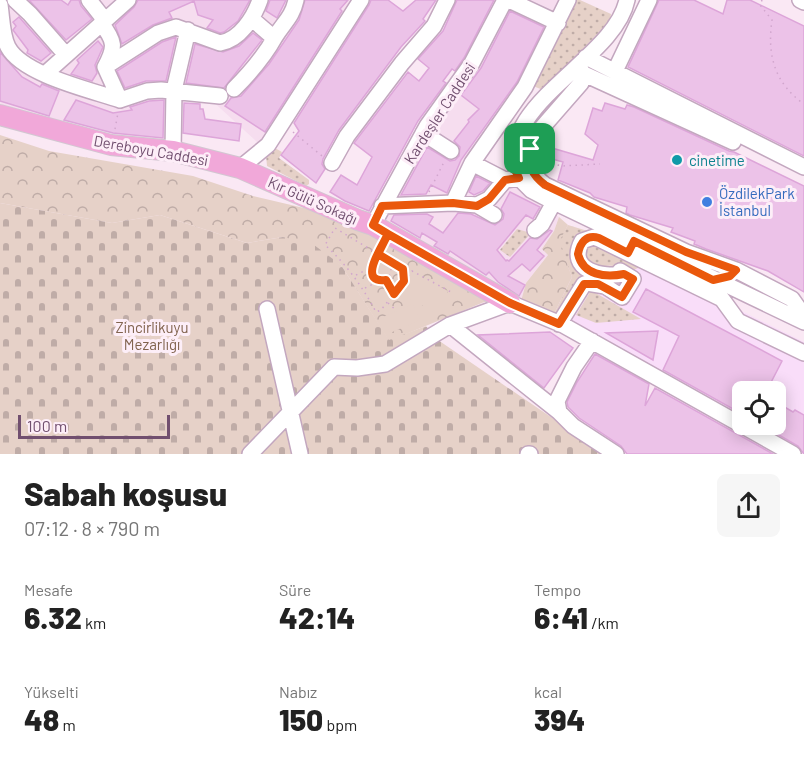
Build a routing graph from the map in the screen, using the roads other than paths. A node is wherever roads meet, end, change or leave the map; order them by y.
1 (15, 0) edge
2 (89, 0) edge
3 (128, 0) edge
4 (260, 0) edge
5 (295, 0) edge
6 (361, 0) edge
7 (447, 0) edge
8 (507, 0) edge
9 (568, 0) edge
10 (627, 0) edge
11 (649, 0) edge
12 (800, 0) edge
13 (804, 2) edge
14 (0, 5) edge
15 (101, 18) junction
16 (252, 19) junction
17 (558, 23) junction
18 (188, 30) junction
19 (274, 38) junction
20 (66, 55) junction
21 (582, 65) junction
22 (105, 67) junction
23 (615, 71) junction
24 (45, 75) junction
25 (174, 90) junction
26 (120, 100) junction
27 (0, 115) edge
28 (423, 133) junction
29 (173, 151) junction
30 (450, 152) road end
31 (531, 152) junction
32 (332, 163) road end
33 (472, 163) junction
34 (804, 167) edge
35 (240, 168) junction
36 (804, 174) edge
37 (512, 179) junction
38 (554, 202) junction
39 (453, 203) junction
40 (382, 206) junction
41 (477, 206) junction
42 (494, 216) dead end
43 (381, 230) junction
44 (535, 230) dead end
45 (631, 247) junction
46 (736, 270) junction
47 (713, 280) junction
48 (800, 301) edge
49 (510, 303) junction
50 (267, 309) dead end
51 (804, 316) edge
52 (804, 322) edge
53 (450, 325) junction
54 (562, 325) junction
55 (592, 341) junction
56 (804, 353) edge
57 (291, 412) junction
58 (559, 412) junction
59 (250, 454) edge
60 (300, 454) edge
61 (616, 454) edge
62 (793, 454) edge

1 - 20 street
2 - 15 street
3 - 15 street
4 - 16 street
5 - 19 street
6 - 35 street
7 - 32 street
8 - 17 street
8 - 28 street, Kardeşler Caddesi
9 - 17 street
10 - 21 street
11 - 23 street
12 - 13 street
14 - 24 street
15 - 20 street
15 - 22 street
16 - 18 street
16 - 19 street
17 - 33 street
18 - 22 street
18 - 25 street
19 - 25 street
20 - 24 street
21 - 23 street
21 - 31 street
21 - 36 street
22 - 26 street
23 - 34 street
24 - 26 street
25 - 26 street
25 - 29 street
27 - 29 main road, Dereboyu Caddesi
28 - 30 street
28 - 40 street, Kardeşler Caddesi
29 - 35 main road, Dereboyu Caddesi
31 - 37 street
31 - 46 street
33 - 37 street
33 - 39 street
35 - 43 main road, Kır Gülü Sokağı
37 - 38 street
37 - 41 street
38 - 44 street
38 - 45 street
39 - 40 street
39 - 41 street
40 - 43 street, Kardeşler Caddesi
41 - 42 street
43 - 49 main road, Kır Gülü Sokağı
45 - 47 street
45 - 54 street
45 - 56 street
46 - 47 street
46 - 48 street
47 - 52 street
48 - 51 street
49 - 53 street
49 - 54 street
50 - 57 street
53 - 57 street
53 - 58 street
54 - 55 street
55 - 58 street
55 - 62 street
57 - 59 street
57 - 60 street
58 - 61 street

